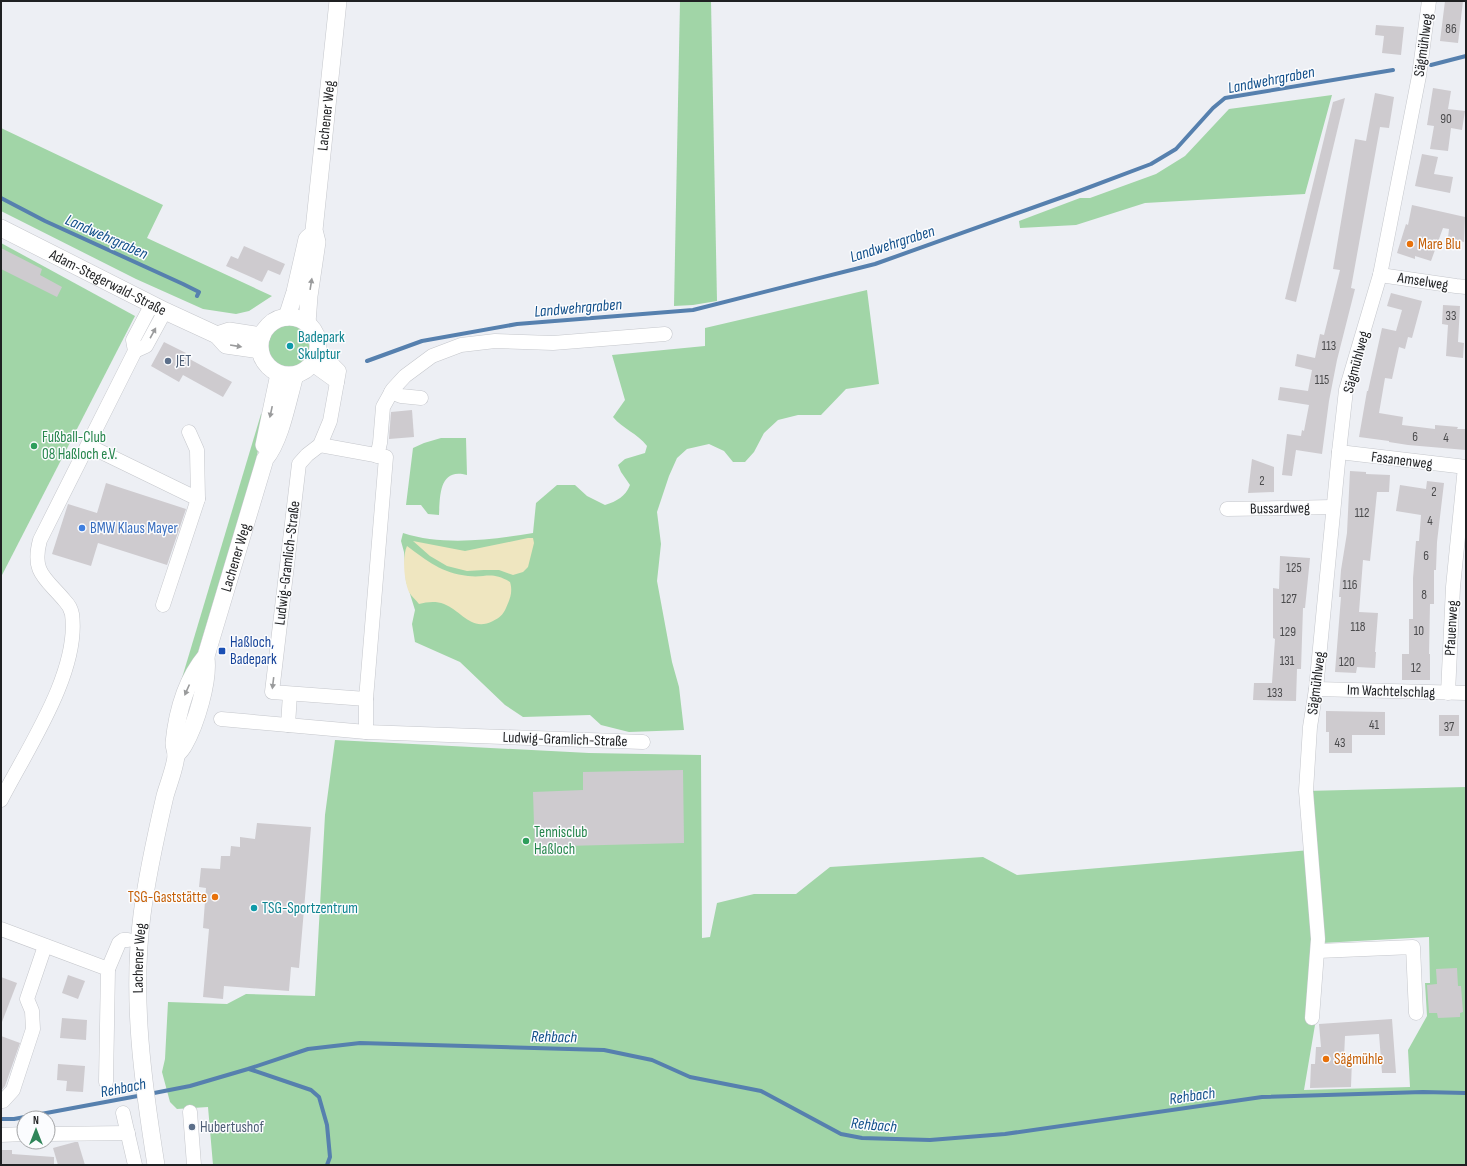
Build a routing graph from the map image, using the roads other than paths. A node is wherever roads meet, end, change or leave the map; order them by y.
1 (338, 1) edge
2 (1429, 1) edge
3 (1, 228) edge
4 (314, 230) junction
5 (1380, 275) junction
6 (1466, 286) edge
7 (158, 307) junction
8 (287, 317) junction
9 (307, 323) junction
10 (665, 334) dead end
11 (261, 343) junction
12 (315, 357) junction
13 (287, 374) junction
14 (391, 392) junction
15 (421, 398) dead end
16 (189, 432) dead end
17 (320, 445) junction
18 (89, 446) junction
19 (1339, 452) junction
20 (377, 456) junction
21 (1465, 467) edge
22 (198, 499) junction
23 (1334, 506) junction
24 (1227, 508) dead end
25 (163, 605) dead end
26 (1316, 689) junction
27 (1448, 693) junction
28 (1466, 693) edge
29 (290, 694) junction
30 (366, 699) junction
31 (221, 719) dead end
32 (288, 725) junction
33 (366, 732) junction
34 (644, 742) dead end
35 (1, 800) edge
36 (1, 929) edge
37 (128, 940) dead end
38 (45, 946) junction
39 (1318, 950) junction
40 (108, 969) junction
41 (1416, 1013) dead end
42 (1312, 1018) dead end
43 (106, 1082) dead end
44 (1, 1101) edge
45 (190, 1112) dead end
46 (123, 1113) dead end
47 (128, 1133) junction
48 (16, 1134) edge
49 (56, 1134) edge
50 (1, 1135) edge
51 (135, 1165) edge
52 (156, 1165) edge
53 (194, 1165) edge

1 - 4 main road, Lachener Weg
2 - 5 street, Sägmühlweg
3 - 7 main road, Adam-Stegerwald-Straße
4 - 8 main road, Lachener Weg
9 -> 4 main road, Lachener Weg
5 - 6 street, Amselweg
5 - 19 street, Sägmühlweg
7 - 11 main road, Adam-Stegerwald-Straße
7 - 18 street
8 - 9 main road
8 - 11 main road
9 - 12 main road
10 - 14 street
11 - 13 main road
12 - 13 main road
12 - 17 street, Ludwig-Gramlich-Straße
13 - 52 main road, Lachener Weg
14 - 15 street
14 - 20 street
16 - 22 street
17 - 20 street
17 -> 29 street, Ludwig-Gramlich-Straße
18 - 22 street
18 - 35 street
19 - 21 street, Fasanenweg
19 - 23 street, Sägmühlweg
20 - 30 street
21 - 27 street, Pfauenweg
22 - 25 street
23 - 24 street, Bussardweg
23 - 26 street, Sägmühlweg
26 - 27 street, Im Wachtelschlag
26 - 39 street, Sägmühlweg
27 - 28 street, Im Wachtelschlag
29 - 30 street, Ludwig-Gramlich-Straße
29 - 32 street
30 - 33 street
31 - 32 street, Ludwig-Gramlich-Straße
32 - 33 street, Ludwig-Gramlich-Straße
33 - 34 street, Ludwig-Gramlich-Straße
36 - 38 street
37 - 40 street
38 - 40 street
38 - 44 street
39 - 41 street
39 - 42 street, Sägmühlweg
40 - 43 street
45 - 53 street
46 - 47 street
47 - 49 street
47 - 51 street
48 - 50 street

